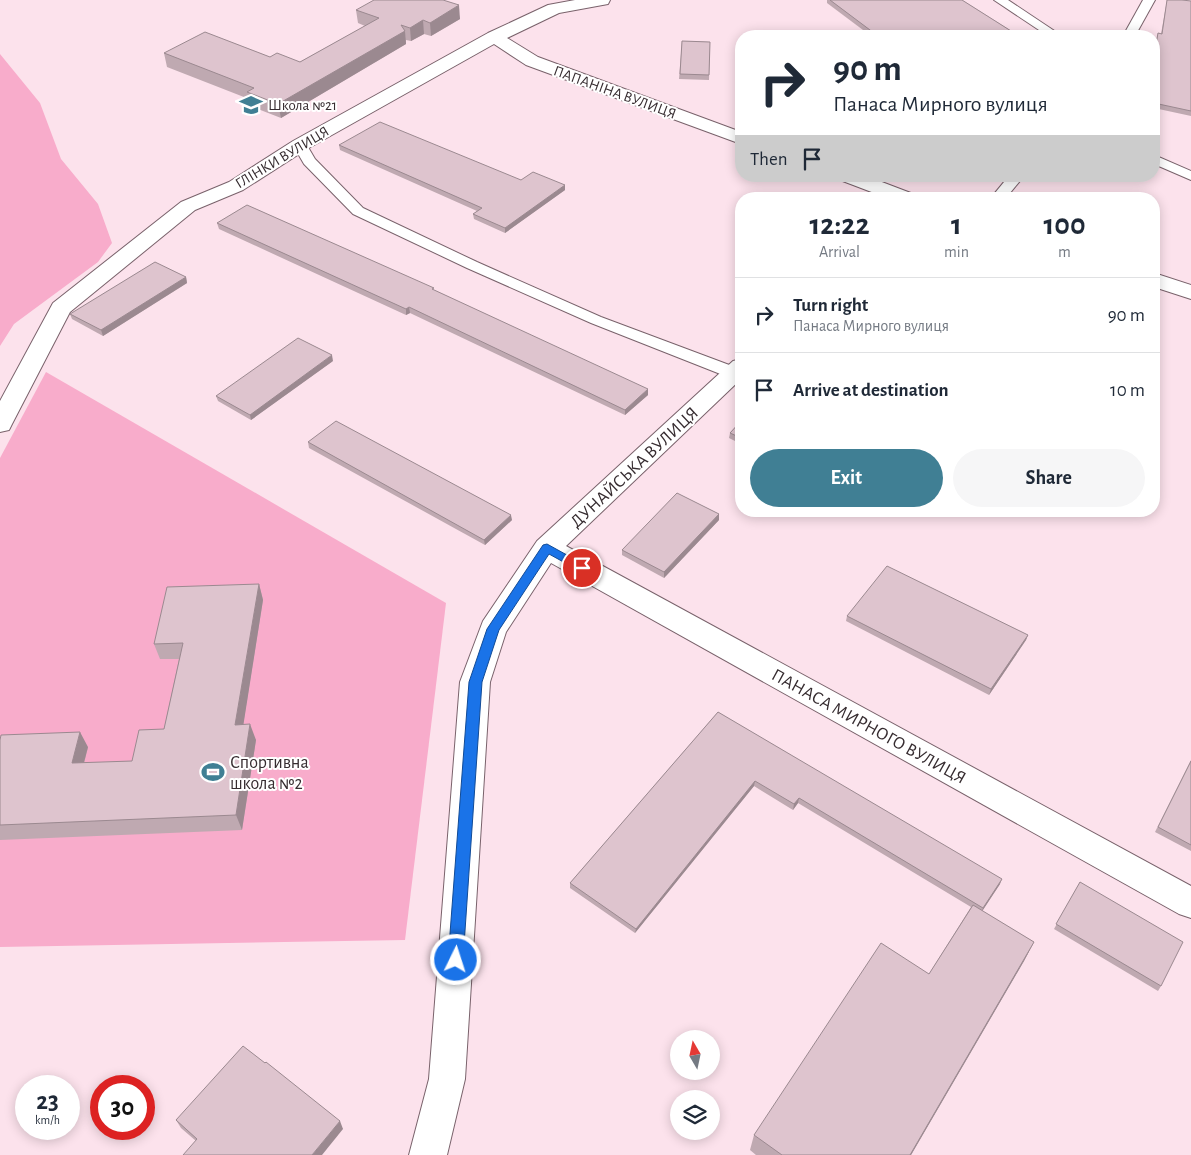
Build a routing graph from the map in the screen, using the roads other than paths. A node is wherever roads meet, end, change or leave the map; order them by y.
1 (602, 0) edge
2 (1000, 0) edge
3 (1149, 0) edge
4 (549, 5) edge
5 (1047, 30) edge
6 (1132, 30) edge
7 (494, 38) junction
8 (735, 136) edge
9 (300, 145) junction
10 (1160, 162) edge
11 (1191, 176) edge
12 (863, 182) edge
13 (1012, 182) edge
14 (890, 192) edge
15 (1003, 192) edge
16 (1160, 282) edge
17 (1191, 292) edge
18 (735, 369) edge
19 (735, 373) edge
20 (0, 424) edge
21 (547, 548) junction
22 (1191, 904) edge
23 (428, 1155) edge

1 - 4 street, ГЛІНКИ ВУЛИЦЯ
2 - 5 lane
3 - 6 lane
4 - 7 street, ГЛІНКИ ВУЛИЦЯ
7 - 8 street, ПАПАНІНА ВУЛИЦЯ
7 - 9 street, ГЛІНКИ ВУЛИЦЯ
9 - 18 lane
9 - 20 street, ГЛІНКИ ВУЛИЦЯ
10 - 11 lane
12 - 14 street
13 - 15 lane
16 - 17 street
19 - 21 street, ДУНАЙСЬКА ВУЛИЦЯ
21 - 22 street, ПАНАСА МИРНОГО ВУЛИЦЯ
21 - 23 street, ДУНАЙСЬКА ВУЛИЦЯ

